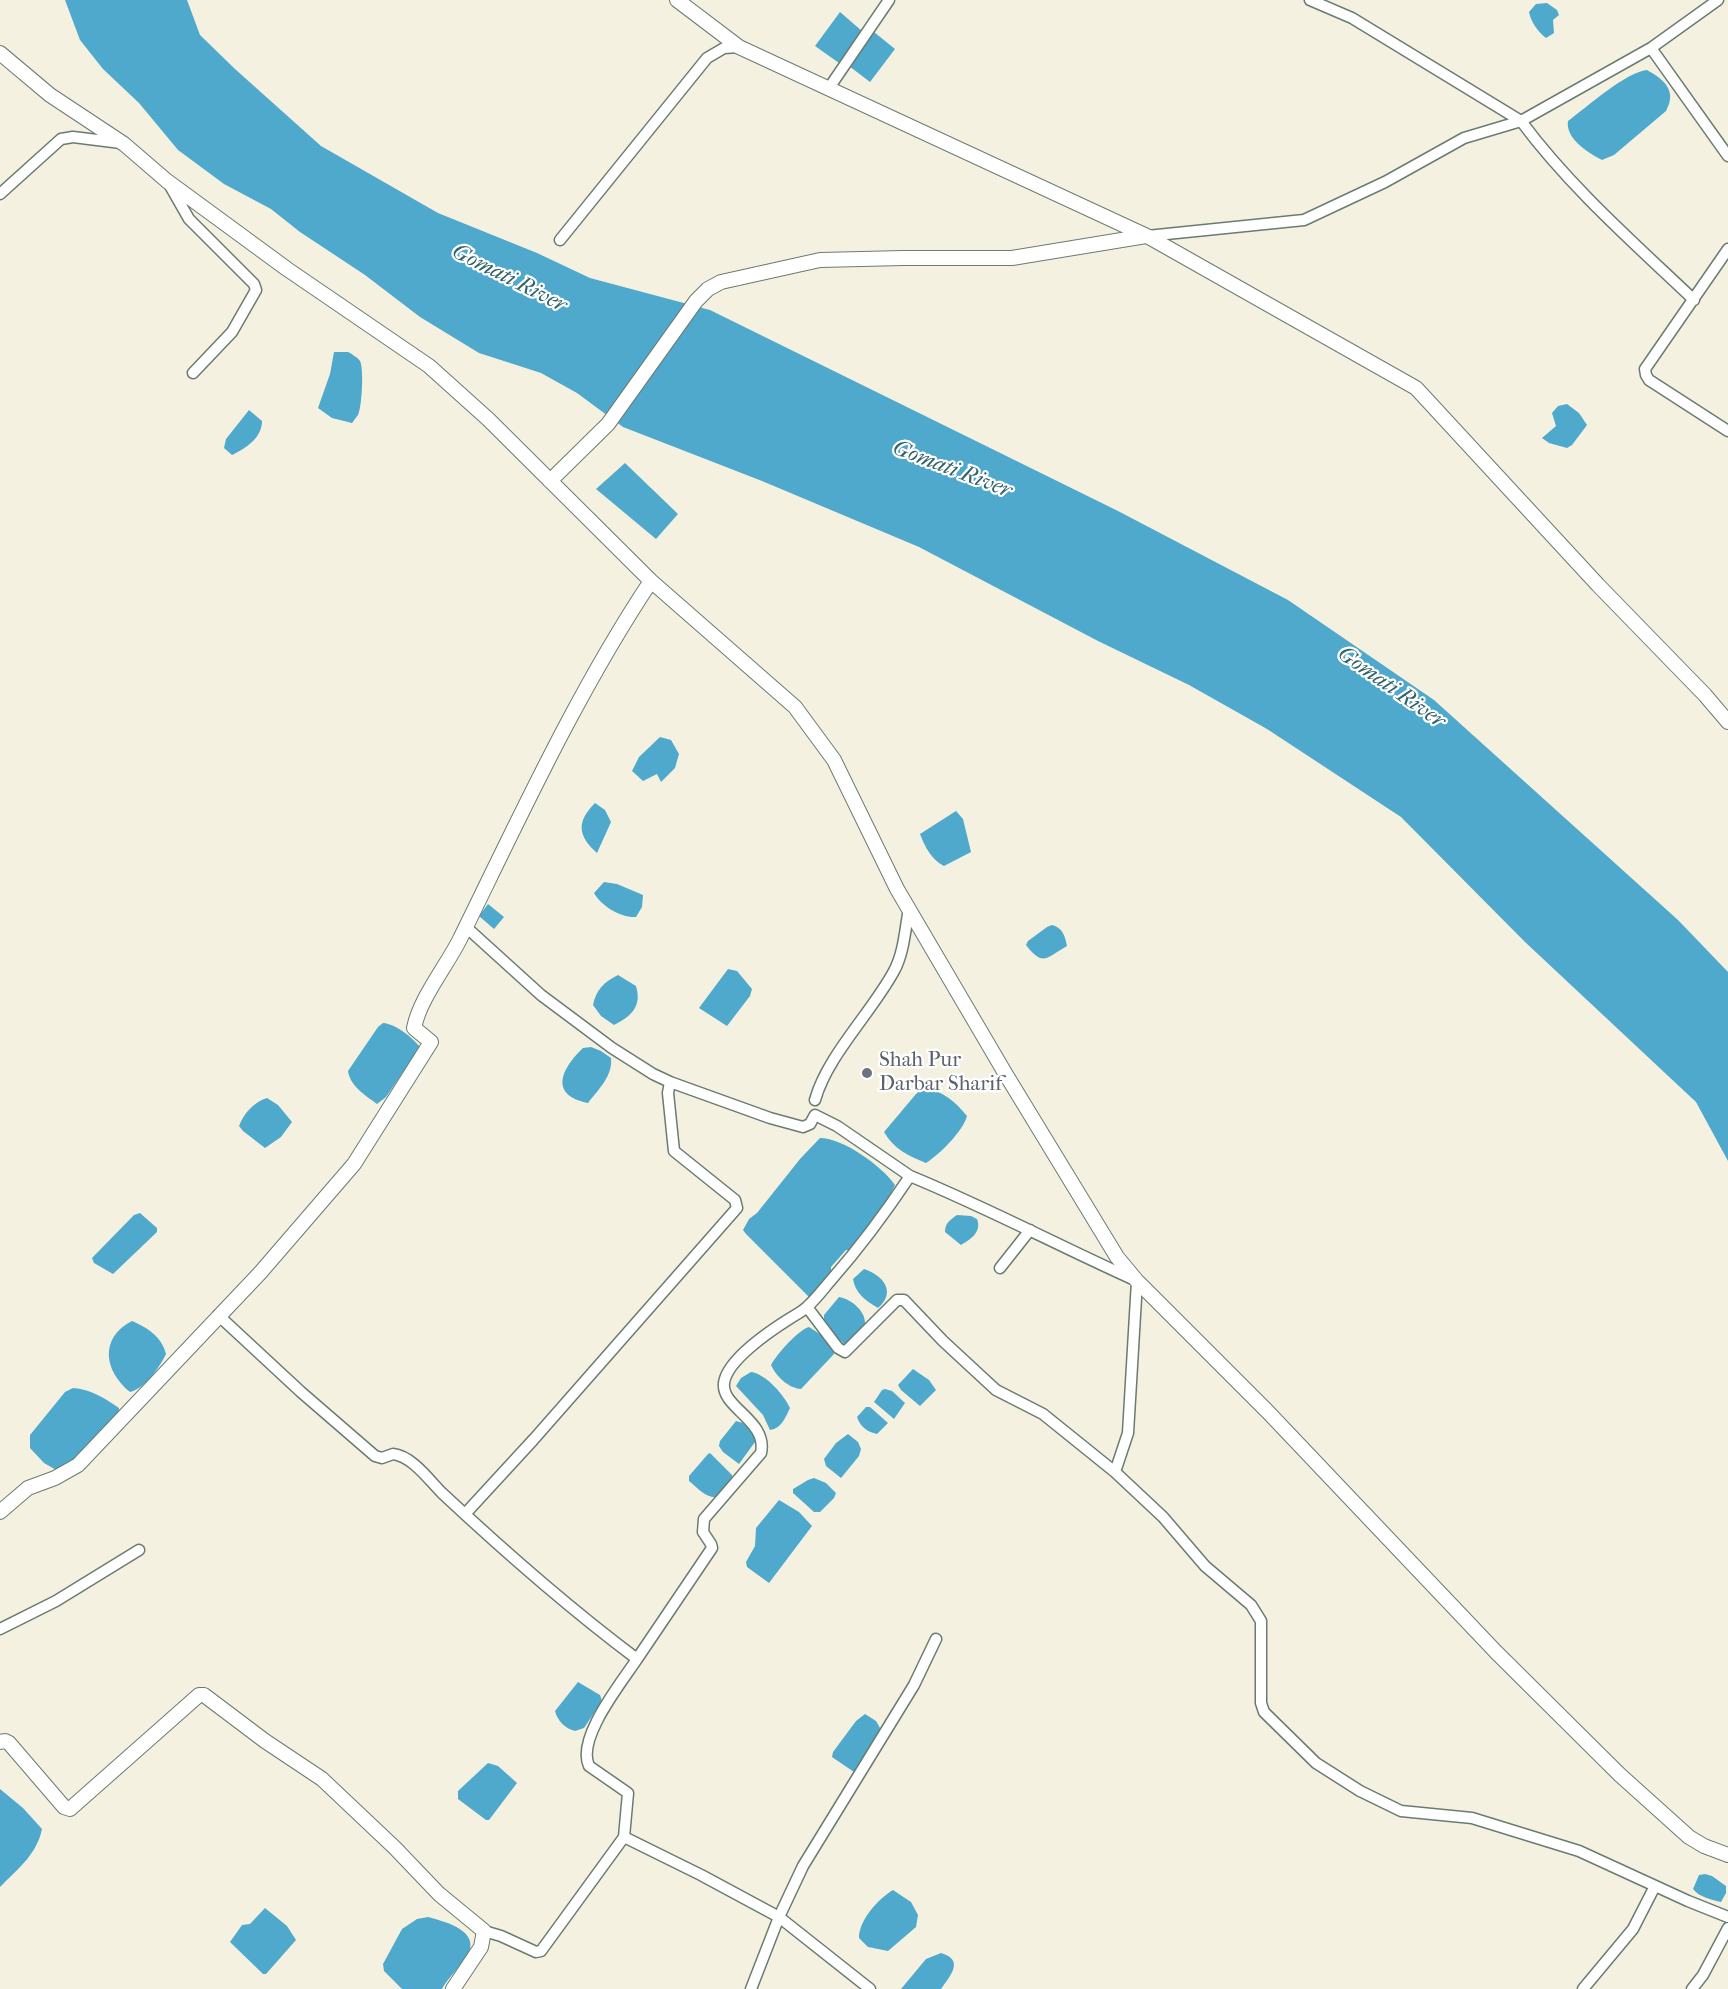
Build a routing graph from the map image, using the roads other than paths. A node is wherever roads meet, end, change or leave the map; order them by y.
1 (676, 0) edge
2 (889, 0) edge
3 (1310, 0) edge
4 (1718, 0) edge
5 (739, 47) junction
6 (1651, 48) junction
7 (0, 53) edge
8 (829, 88) junction
9 (1521, 121) junction
10 (124, 144) junction
11 (1728, 156) edge
12 (167, 181) junction
13 (0, 194) edge
14 (1147, 236) junction
15 (560, 240) dead end
16 (1728, 249) edge
17 (1694, 300) junction
18 (193, 373) dead end
19 (1728, 431) edge
20 (550, 482) junction
21 (651, 580) junction
22 (1728, 723) edge
23 (909, 909) junction
24 (466, 927) junction
25 (670, 1082) junction
26 (815, 1100) dead end
27 (910, 1176) junction
28 (1030, 1230) junction
29 (1000, 1268) dead end
30 (1137, 1281) junction
31 (807, 1307) junction
32 (218, 1316) junction
33 (1114, 1472) junction
34 (0, 1512) edge
35 (465, 1514) junction
36 (139, 1550) dead end
37 (0, 1629) edge
38 (936, 1639) dead end
39 (638, 1659) junction
40 (0, 1742) edge
41 (624, 1837) junction
42 (1728, 1855) edge
43 (1655, 1886) junction
44 (780, 1917) junction
45 (1728, 1917) edge
46 (1728, 1928) edge
47 (484, 1931) junction
48 (453, 1989) edge
49 (751, 1989) edge
50 (870, 1989) edge
51 (1583, 1989) edge
52 (1692, 1989) edge

1 - 5 street
2 - 8 street
3 - 9 street
4 - 6 street
5 - 8 street
5 - 15 street
6 - 9 street
6 - 11 street
7 - 10 street
8 - 14 street
9 - 14 street
9 - 17 street
10 - 12 street
10 - 13 street
12 - 18 street
12 - 20 street
14 - 20 street
14 - 22 street
16 - 17 street
17 - 19 street
20 - 21 street
21 - 23 street
21 - 24 street
23 - 26 street
23 - 30 street
24 - 25 street
24 - 32 street
25 - 27 street
25 - 35 street
27 - 28 street
27 - 31 street
28 - 29 street
28 - 30 street
30 - 33 street
30 - 42 street
31 - 33 street
31 - 39 street
32 - 34 street
32 - 35 street
33 - 43 street
35 - 39 street
36 - 37 street
38 - 44 street
39 - 41 street
40 - 47 street
41 - 44 street
41 - 47 street
43 - 45 street
43 - 51 street
44 - 49 street
44 - 50 street
46 - 52 street
47 - 48 street

